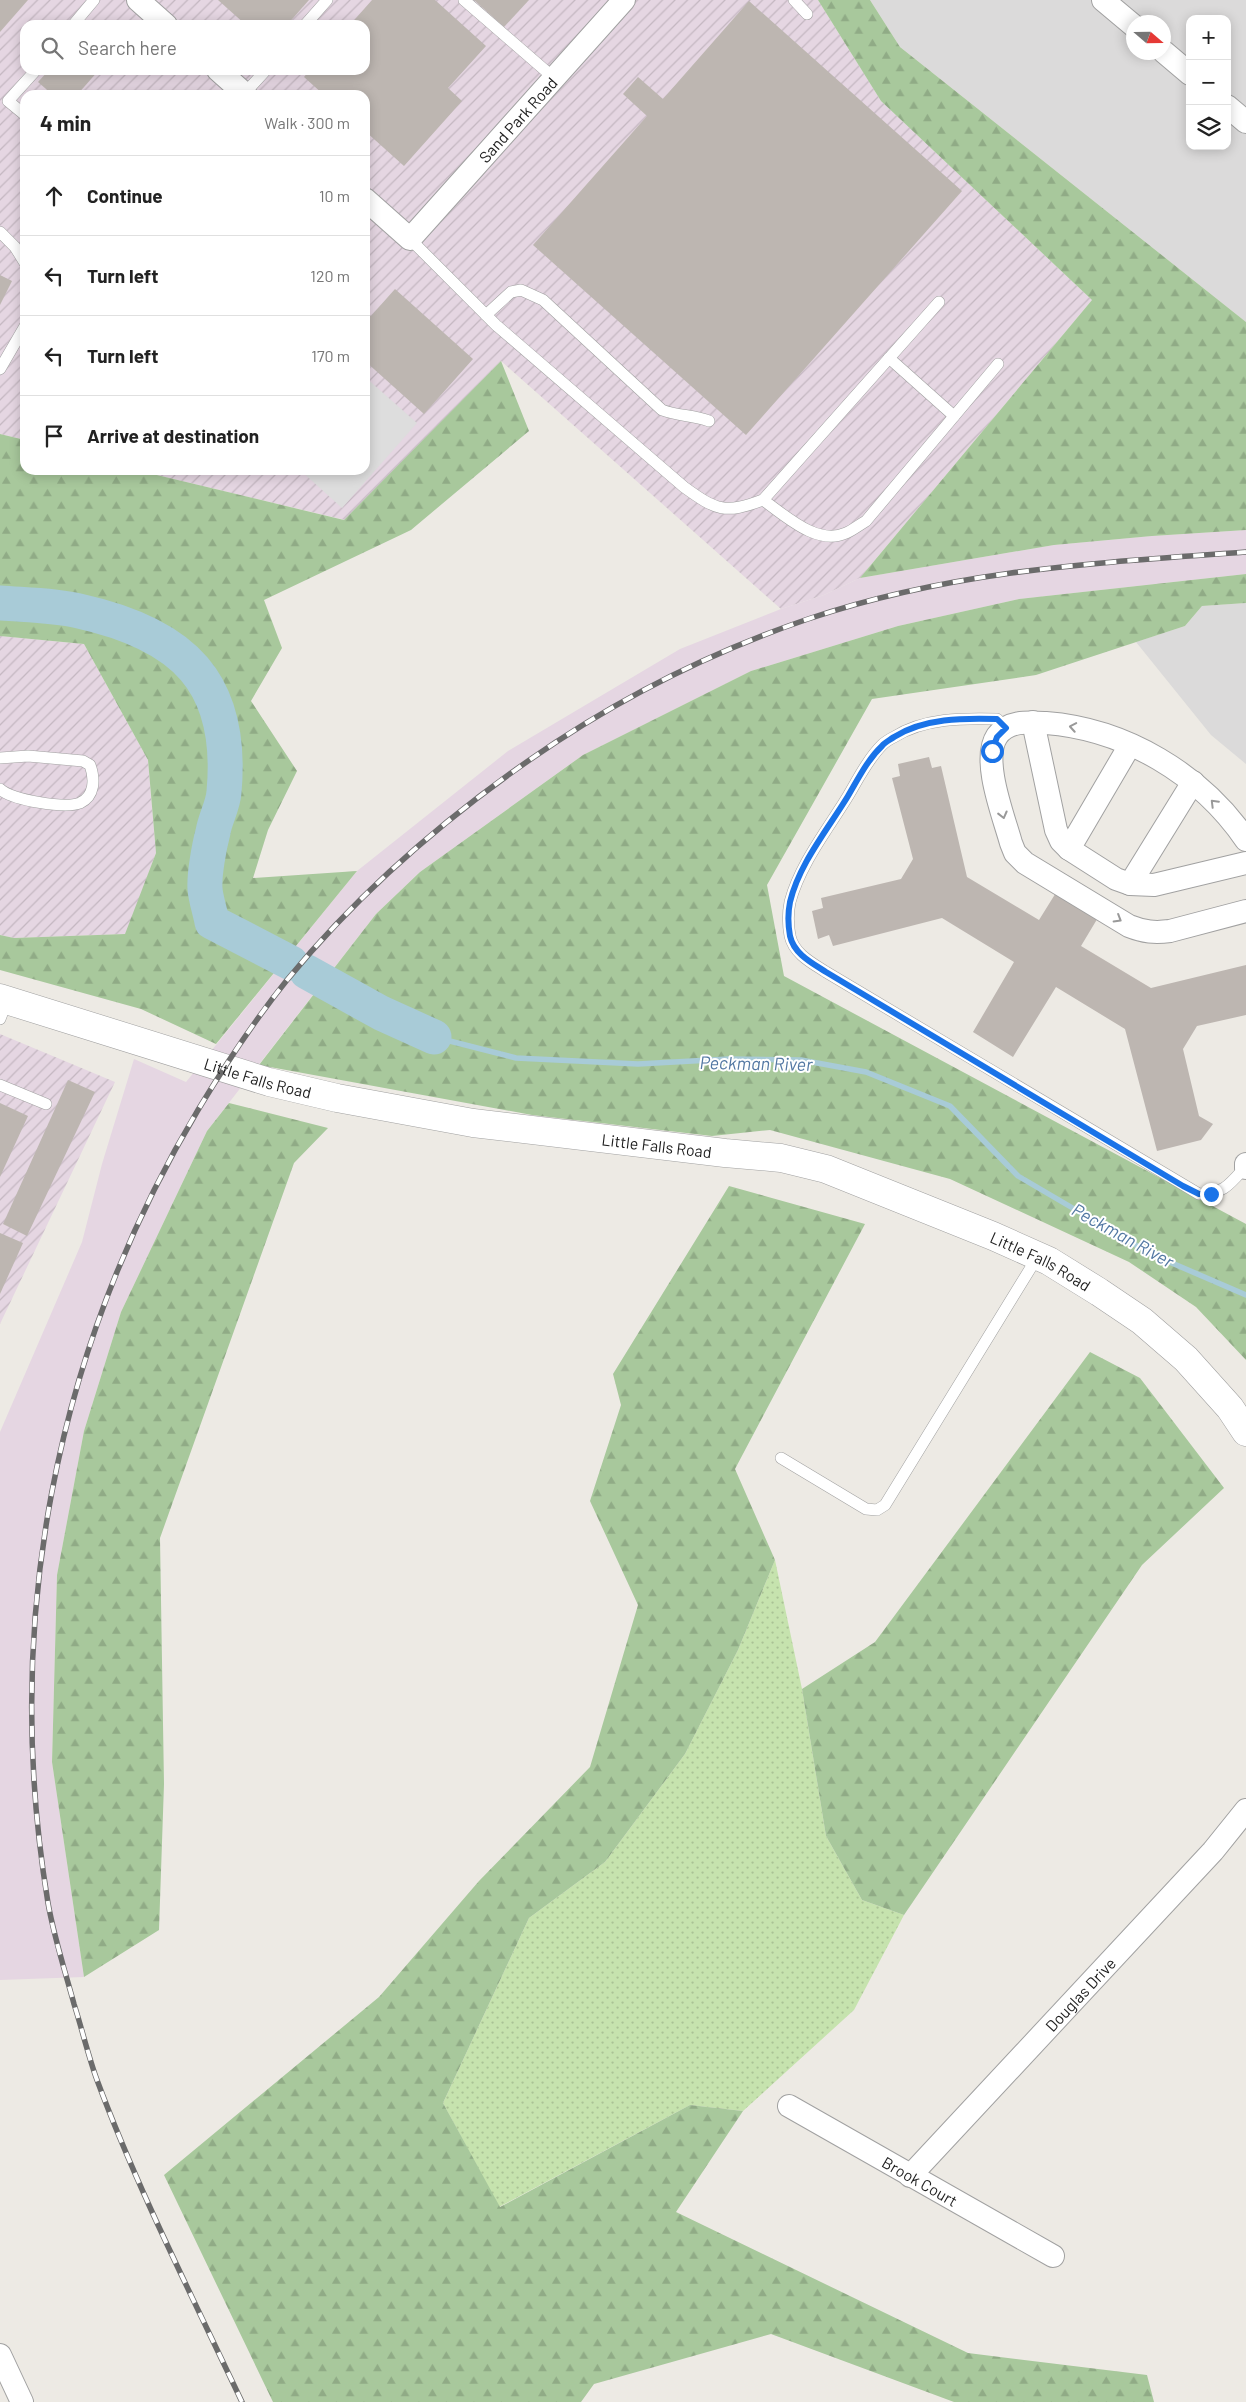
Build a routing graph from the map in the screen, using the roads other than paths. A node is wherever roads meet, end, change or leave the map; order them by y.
1 (94, 0) edge
2 (138, 0) edge
3 (327, 0) edge
4 (464, 0) edge
5 (624, 0) edge
6 (794, 0) edge
7 (1102, 0) edge
8 (807, 14) dead end
9 (77, 20) edge
10 (160, 20) edge
11 (309, 20) edge
12 (1126, 20) edge
13 (1171, 58) edge
14 (1186, 71) edge
15 (31, 75) edge
16 (223, 75) edge
17 (262, 75) edge
18 (554, 78) junction
19 (240, 90) edge
20 (249, 90) edge
21 (1231, 109) edge
22 (20, 111) edge
23 (1246, 122) edge
24 (370, 203) edge
25 (0, 232) edge
26 (410, 239) junction
27 (20, 256) edge
28 (939, 302) dead end
29 (486, 315) junction
30 (20, 335) edge
31 (889, 358) junction
32 (998, 364) dead end
33 (0, 370) edge
34 (954, 416) junction
35 (709, 421) dead end
36 (763, 500) junction
37 (1033, 722) junction
38 (1006, 728) junction
39 (1130, 745) junction
40 (0, 758) edge
41 (1192, 782) junction
42 (0, 789) edge
43 (1246, 840) edge
44 (1069, 849) junction
45 (1246, 863) edge
46 (1130, 884) junction
47 (1246, 911) edge
48 (2, 1006) edge
49 (0, 1085) edge
50 (46, 1104) dead end
51 (1246, 1166) edge
52 (1038, 1256) junction
53 (1246, 1432) edge
54 (780, 1458) dead end
55 (1246, 1810) edge
56 (789, 2106) dead end
57 (910, 2176) junction
58 (1053, 2256) dead end
59 (0, 2355) edge
60 (22, 2402) edge

1 - 9 lane
2 - 10 street
3 - 11 lane
4 - 18 lane
5 - 18 street, Sand Park Road
6 - 8 lane
7 - 12 street
13 - 14 street
15 - 22 lane
16 - 19 street
17 - 20 lane
18 - 26 street, Sand Park Road
21 - 23 street
24 - 26 street
25 - 27 lane
26 - 29 lane
28 - 31 lane
29 - 35 lane
29 - 36 lane
30 - 33 lane
31 - 34 lane
31 - 36 lane
32 - 34 lane
34 - 36 lane
37 - 38 street
39 -> 37 street
37 - 44 street
38 -> 47 street
38 - 51 lane
39 - 41 street
39 - 44 street
40 - 42 lane
43 -> 41 street
41 - 46 street
44 - 46 street
45 - 46 street
48 - 52 street, Little Falls Road
49 - 50 lane
52 - 53 street, Little Falls Road
52 - 54 lane
55 - 57 street, Douglas Drive
56 - 57 street, Brook Court
57 - 58 street, Brook Court
59 - 60 street

